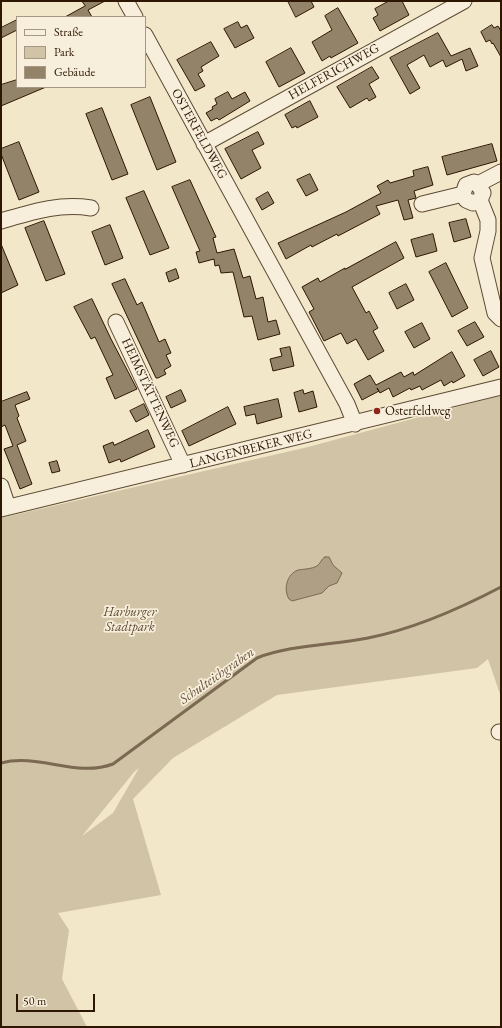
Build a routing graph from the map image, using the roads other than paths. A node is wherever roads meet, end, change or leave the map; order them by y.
1 (126, 1) edge
2 (464, 1) edge
3 (134, 16) edge
4 (146, 37) edge
5 (204, 144) junction
6 (501, 172) edge
7 (478, 184) junction
8 (463, 194) junction
9 (480, 200) junction
10 (422, 204) dead end
11 (91, 208) dead end
12 (1, 221) edge
13 (501, 319) edge
14 (116, 322) dead end
15 (501, 387) edge
16 (355, 424) junction
17 (183, 465) junction
18 (1, 486) edge
19 (5, 508) edge

1 - 3 street
2 - 5 street, HELFERICHWEG
4 - 5 street, OSTERFELDWEG
5 - 16 street, OSTERFELDWEG
6 - 7 street
7 - 8 street
7 - 9 street
8 - 9 street
8 - 10 street
9 - 13 street
11 - 12 street
14 - 17 street, HEIMSTÄTTENWEG
15 - 16 street, LANGENBEKER WEG
16 - 17 street, LANGENBEKER WEG
17 - 19 street, LANGENBEKER WEG
18 - 19 street

